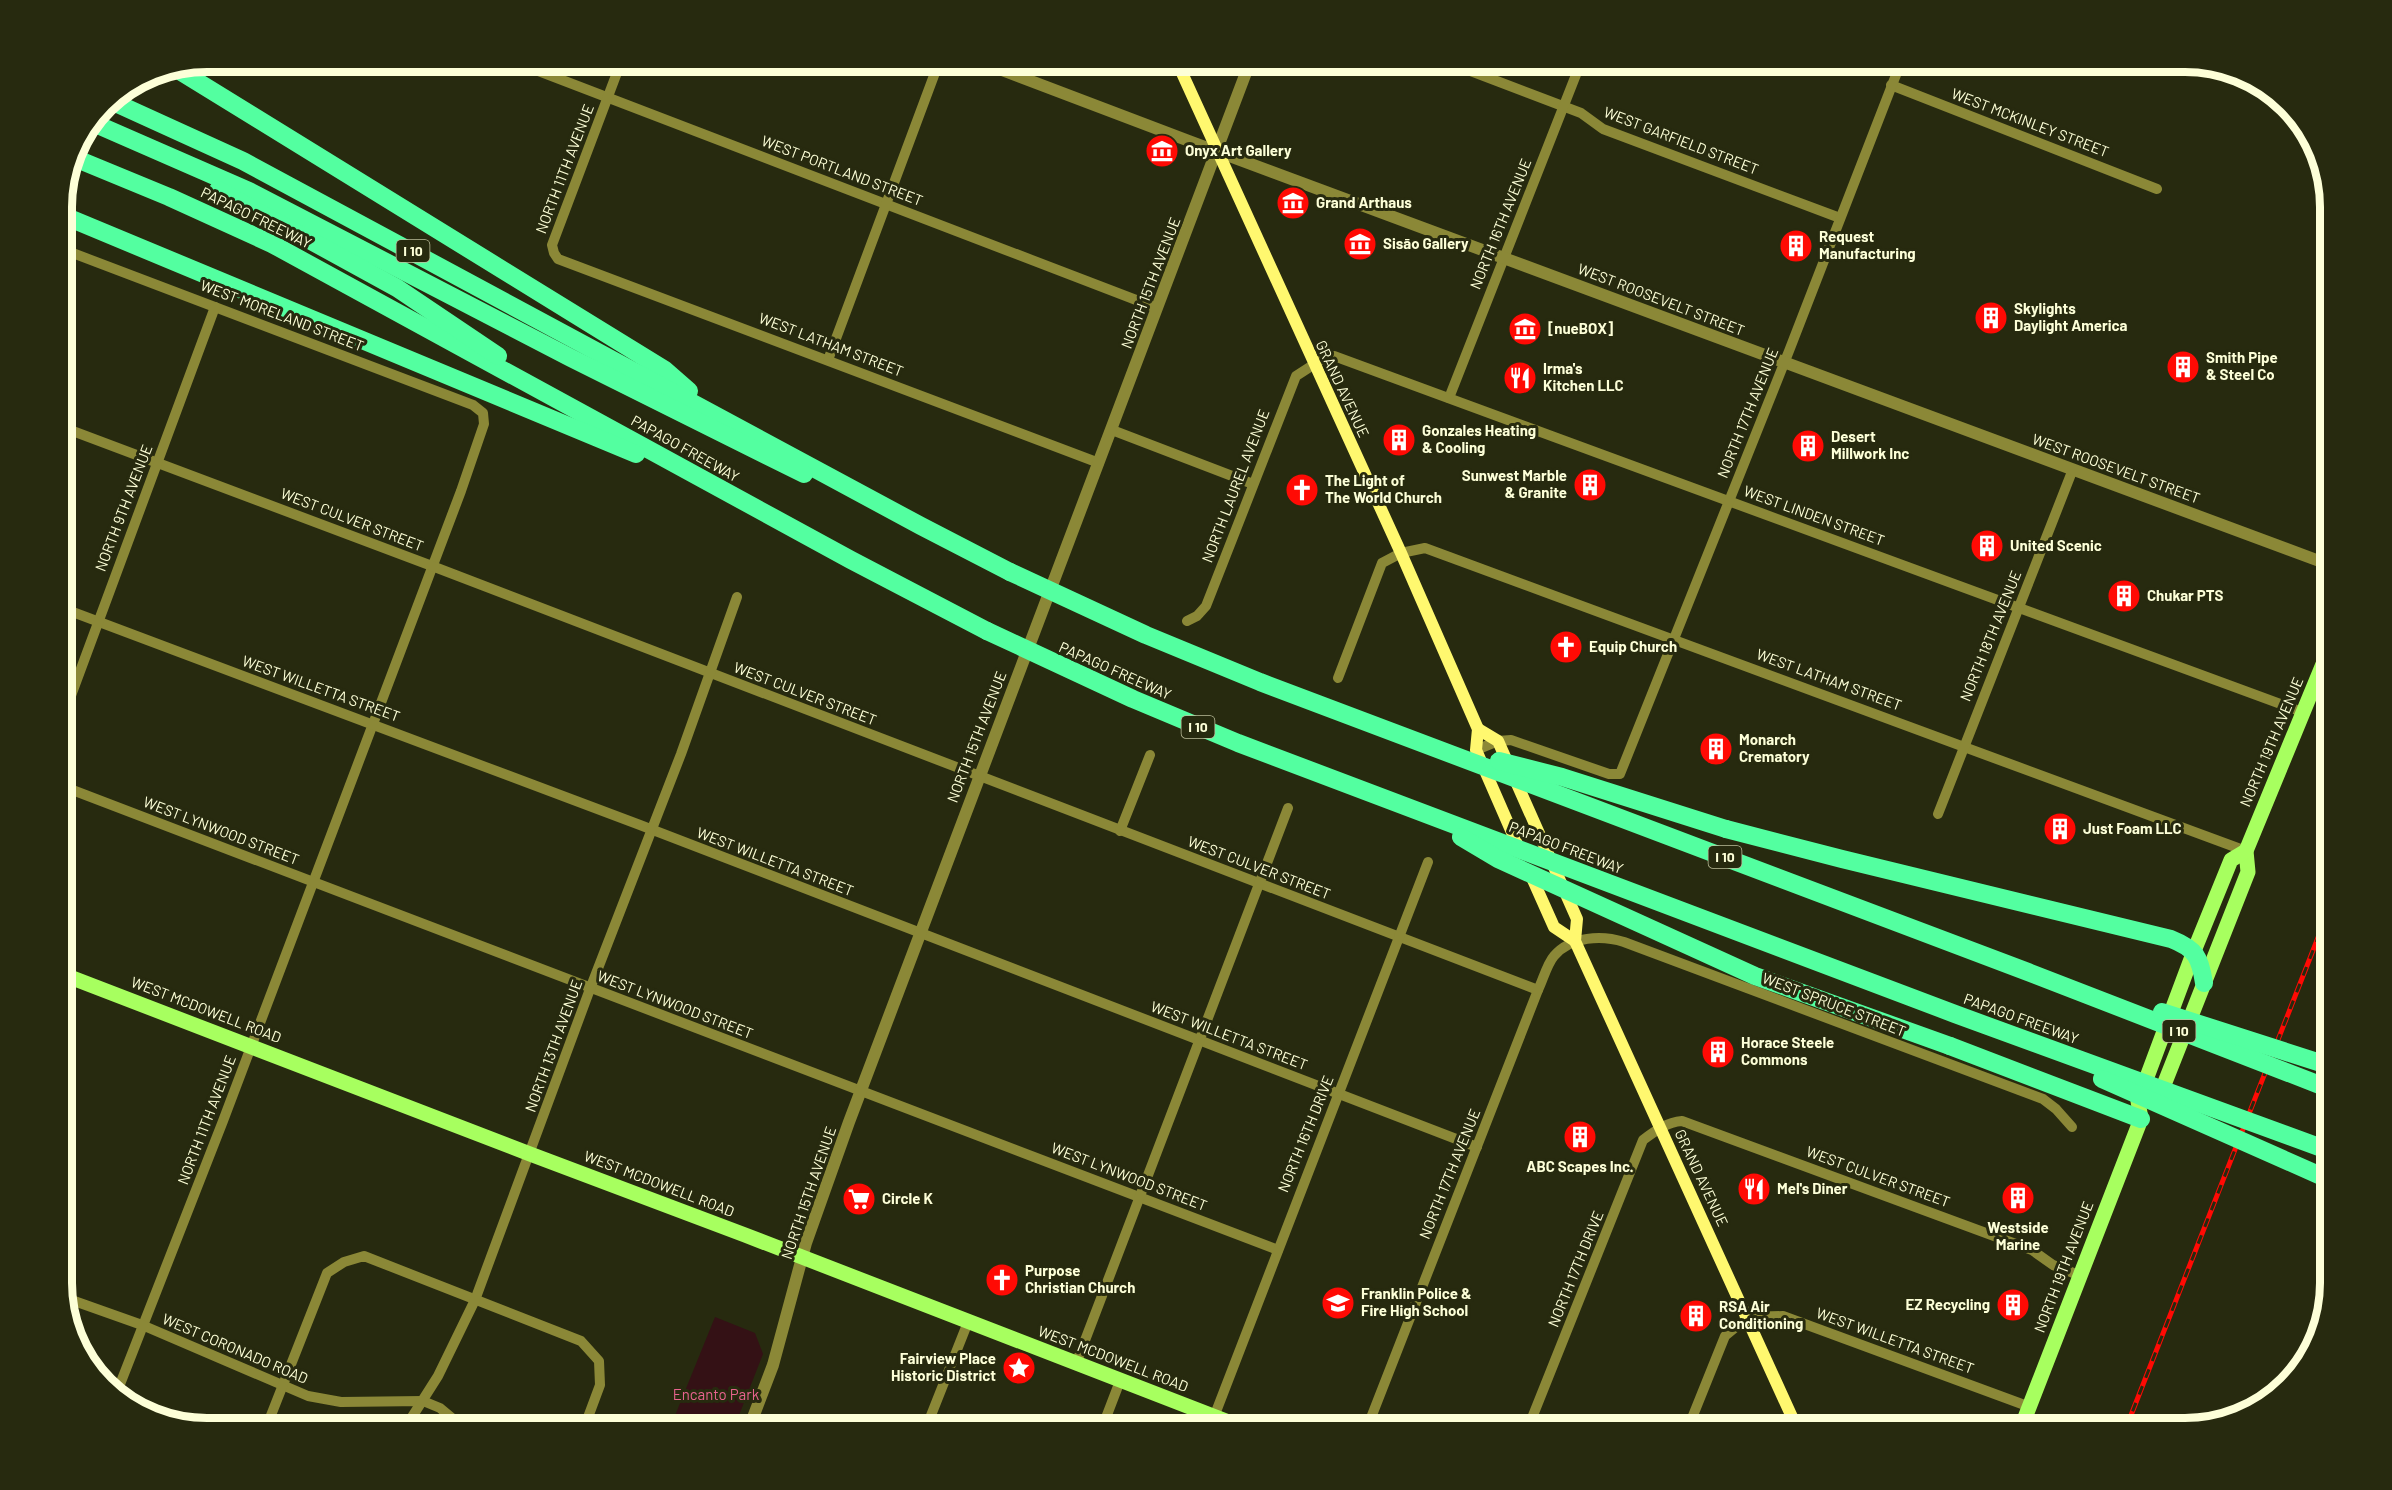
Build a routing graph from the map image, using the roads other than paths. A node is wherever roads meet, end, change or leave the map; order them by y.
1 (542, 72) edge
2 (617, 72) edge
3 (935, 72) edge
4 (1008, 72) edge
5 (1182, 72) edge
6 (1246, 72) edge
7 (1474, 72) edge
8 (1577, 72) edge
9 (1897, 72) edge
10 (186, 74) edge
11 (182, 75) edge
12 (200, 83) junction
13 (1891, 85) junction
14 (608, 97) junction
15 (119, 105) edge
16 (1564, 106) junction
17 (100, 125) edge
18 (93, 135) edge
19 (1217, 150) junction
20 (80, 161) edge
21 (2157, 189) dead end
22 (886, 204) junction
23 (1840, 218) junction
24 (72, 221) edge
25 (72, 253) edge
26 (554, 253) joint
27 (1504, 257) junction
28 (215, 307) junction
29 (1157, 308) junction
30 (828, 360) junction
31 (1784, 362) junction
32 (1314, 363) junction
33 (1449, 398) junction
34 (573, 407) junction
35 (711, 412) junction
36 (484, 418) joint
37 (1112, 430) junction
38 (72, 431) edge
39 (1099, 463) junction
40 (157, 464) junction
41 (2073, 469) junction
42 (1253, 484) junction
43 (721, 489) junction
44 (1729, 501) junction
45 (921, 526) junction
46 (1401, 553) junction
47 (2320, 561) edge
48 (432, 566) junction
49 (737, 597) dead end
50 (2019, 606) junction
51 (72, 612) edge
52 (98, 621) junction
53 (1187, 621) dead end
54 (1673, 640) junction
55 (2320, 672) edge
56 (710, 674) junction
57 (1338, 678) dead end
58 (72, 692) edge
59 (2304, 713) junction
60 (373, 724) junction
61 (1479, 729) junction
62 (1498, 741) junction
63 (1422, 742) junction
64 (1964, 745) junction
65 (1476, 750) junction
66 (1150, 755) dead end
67 (978, 776) junction
68 (72, 790) edge
69 (1288, 808) dead end
70 (1415, 811) junction
71 (1938, 814) dead end
72 (652, 830) junction
73 (1120, 831) junction
74 (2246, 851) junction
75 (1428, 862) dead end
76 (313, 881) junction
77 (1259, 885) junction
78 (919, 933) junction
79 (1399, 938) junction
80 (1575, 942) junction
81 (2194, 951) junction
82 (2028, 972) junction
83 (72, 978) edge
84 (2204, 983) junction
85 (590, 989) junction
86 (1538, 990) junction
87 (1955, 1014) junction
88 (1200, 1041) junction
89 (251, 1047) junction
90 (2320, 1063) edge
91 (2320, 1085) edge
92 (860, 1091) junction
93 (1339, 1094) junction
94 (2141, 1119) junction
95 (2072, 1127) dead end
96 (1661, 1128) junction
97 (1477, 1147) junction
98 (2320, 1147) edge
99 (530, 1154) junction
100 (2320, 1176) edge
101 (1140, 1197) junction
102 (1278, 1250) junction
103 (802, 1257) junction
104 (2081, 1276) junction
105 (73, 1300) edge
106 (475, 1300) junction
107 (1748, 1317) junction
108 (968, 1322) junction
109 (142, 1325) junction
110 (1076, 1364) junction
111 (1120, 1381) junction
112 (283, 1385) junction
113 (119, 1386) edge
114 (423, 1401) junction
115 (2030, 1407) junction
116 (1214, 1417) joint
117 (270, 1418) edge
118 (412, 1418) edge
119 (452, 1418) edge
120 (588, 1418) edge
121 (753, 1418) edge
122 (930, 1418) edge
123 (1105, 1418) edge
124 (1371, 1418) edge
125 (1532, 1418) edge
126 (1692, 1418) edge
127 (1793, 1418) edge
128 (2025, 1418) edge

1 - 14 street, WEST PORTLAND STREET
2 - 14 street, NORTH 11TH AVENUE
3 - 22 street
4 - 19 street, WEST ROOSEVELT STREET
5 - 19 main road, GRAND AVENUE
6 - 19 street, NORTH 15TH AVENUE
7 - 16 street, WEST GARFIELD STREET
8 - 16 street, NORTH 16TH AVENUE
9 - 13 street, NORTH 17TH AVENUE
10 - 12 highway
11 - 12 highway
12 - 35 highway
13 - 21 street, WEST MCKINLEY STREET
13 - 23 street, NORTH 17TH AVENUE
14 - 22 street, WEST PORTLAND STREET
14 - 26 street, NORTH 11TH AVENUE
15 - 35 highway, I 10
16 - 23 street, WEST GARFIELD STREET
16 - 27 street, NORTH 16TH AVENUE
17 - 45 highway
18 - 34 highway
19 - 27 street, WEST ROOSEVELT STREET
19 - 29 street, NORTH 15TH AVENUE
19 - 32 main road, GRAND AVENUE
20 - 34 highway, PAPAGO FREEWAY / I 10
22 - 29 street, WEST PORTLAND STREET
22 - 30 street
23 - 31 street, NORTH 17TH AVENUE
24 - 43 highway
25 - 28 street, WEST MORELAND STREET
26 - 30 street, WEST LATHAM STREET
27 - 31 street, WEST ROOSEVELT STREET
27 - 33 street, NORTH 16TH AVENUE
28 - 36 street, WEST MORELAND STREET
28 - 40 street, NORTH 9TH AVENUE
29 - 37 street, NORTH 15TH AVENUE
30 - 39 street, WEST LATHAM STREET
31 - 41 street, WEST ROOSEVELT STREET
31 - 44 street, NORTH 17TH AVENUE
32 - 33 street, WEST LINDEN STREET
32 - 42 street, NORTH LAUREL AVENUE
32 - 46 main road, GRAND AVENUE
33 - 44 street, WEST LINDEN STREET
34 - 43 highway, PAPAGO FREEWAY / I 10
35 - 45 highway, I 10
36 - 48 street, NORTH 11TH AVENUE
37 - 39 street, NORTH 15TH AVENUE
37 - 42 street
38 - 40 street, WEST CULVER STREET
39 - 67 street, NORTH 15TH AVENUE
40 - 48 street, WEST CULVER STREET
40 - 52 street, NORTH 9TH AVENUE
41 - 47 street, WEST ROOSEVELT STREET
41 - 50 street, NORTH 18TH AVENUE
42 - 53 street, NORTH LAUREL AVENUE
43 - 70 highway, PAPAGO FREEWAY / I 10, bridge
44 - 50 street, WEST LINDEN STREET
44 - 54 street, NORTH 17TH AVENUE
45 - 63 highway, I 10, bridge
46 - 54 street, WEST LATHAM STREET
46 - 57 street
46 - 61 main road, GRAND AVENUE
48 - 56 street, WEST CULVER STREET
48 - 60 street, NORTH 11TH AVENUE
49 - 56 street, NORTH 13TH AVENUE
50 - 59 street, WEST LINDEN STREET
50 - 64 street, NORTH 18TH AVENUE
51 - 52 street, WEST WILLETTA STREET
52 - 58 street, NORTH 9TH AVENUE
52 - 60 street, WEST WILLETTA STREET
54 - 62 street, NORTH 17TH AVENUE
54 - 64 street, WEST LATHAM STREET
55 - 59 main road, NORTH 19TH AVENUE
56 - 67 street, WEST CULVER STREET
56 - 72 street, NORTH 13TH AVENUE
59 - 74 main road, NORTH 19TH AVENUE
60 - 72 street, WEST WILLETTA STREET
60 - 76 street, NORTH 11TH AVENUE
61 - 62 main road
61 - 65 main road
62 - 65 street
62 - 80 main road, GRAND AVENUE
63 - 81 highway, bridge
63 - 82 highway, I 10, bridge
64 - 71 street, NORTH 18TH AVENUE
64 - 74 street, WEST LATHAM STREET
65 - 80 main road, GRAND AVENUE
66 - 73 street
67 - 73 street, WEST CULVER STREET
67 - 78 street, NORTH 15TH AVENUE
68 - 76 street, WEST LYNWOOD STREET
69 - 77 street
70 - 87 highway, PAPAGO FREEWAY / I 10, bridge
70 - 94 highway, bridge
72 - 78 street, WEST WILLETTA STREET
72 - 85 street, NORTH 13TH AVENUE
73 - 77 street, WEST CULVER STREET
74 - 81 main road, NORTH 19TH AVENUE
74 - 84 main road, NORTH 19TH AVENUE
75 - 79 street, NORTH 16TH DRIVE
76 - 85 street, WEST LYNWOOD STREET
76 - 89 street, NORTH 11TH AVENUE
77 - 79 street, WEST CULVER STREET
77 - 88 street
78 - 88 street, WEST WILLETTA STREET
78 - 92 street, NORTH 15TH AVENUE
79 - 86 street, WEST CULVER STREET
79 - 93 street, NORTH 16TH DRIVE
80 - 86 street, NORTH 17TH AVENUE
80 - 95 street, WEST SPRUCE STREET
80 - 96 main road, GRAND AVENUE
81 - 84 highway
81 - 94 main road, NORTH 19TH AVENUE
82 - 90 highway, bridge
82 - 91 highway, I 10, bridge
83 - 89 main road, WEST MCDOWELL ROAD
84 - 94 main road, NORTH 19TH AVENUE
85 - 92 street, WEST LYNWOOD STREET
85 - 99 street, NORTH 13TH AVENUE
86 - 97 street, NORTH 17TH AVENUE
87 - 98 highway, PAPAGO FREEWAY / I 10, bridge
87 - 100 highway, bridge
88 - 93 street, WEST WILLETTA STREET
88 - 101 street
89 - 99 main road, WEST MCDOWELL ROAD
89 - 109 street, NORTH 11TH AVENUE
92 - 101 street, WEST LYNWOOD STREET
92 - 103 street, NORTH 15TH AVENUE
93 - 97 street, WEST WILLETTA STREET
93 - 102 street, NORTH 16TH DRIVE
94 - 104 main road, NORTH 19TH AVENUE
96 - 104 street, WEST CULVER STREET
96 - 107 main road, GRAND AVENUE
96 - 125 street, NORTH 17TH DRIVE
97 - 124 street, NORTH 17TH AVENUE
99 - 103 main road, WEST MCDOWELL ROAD
99 - 106 street, NORTH 13TH AVENUE
101 - 102 street, WEST LYNWOOD STREET
101 - 110 street
102 - 116 street, NORTH 16TH DRIVE
103 - 108 main road, WEST MCDOWELL ROAD
103 - 121 street, NORTH 15TH AVENUE
104 - 115 main road, NORTH 19TH AVENUE
105 - 109 street, WEST CORONADO ROAD
106 - 112 street
106 - 114 street, NORTH 13TH AVENUE
106 - 120 street
107 - 115 street, WEST WILLETTA STREET
107 - 126 street
107 - 127 main road, GRAND AVENUE
108 - 110 main road, WEST MCDOWELL ROAD
108 - 122 street
109 - 112 street, WEST CORONADO ROAD
109 - 113 street, NORTH 11TH AVENUE
110 - 111 main road, WEST MCDOWELL ROAD
111 - 116 main road, WEST MCDOWELL ROAD
111 - 123 street
112 - 114 street, WEST CORONADO ROAD
112 - 117 street
114 - 118 street, NORTH 13TH AVENUE
114 - 119 street, WEST CORONADO ROAD
115 - 128 main road, NORTH 19TH AVENUE

